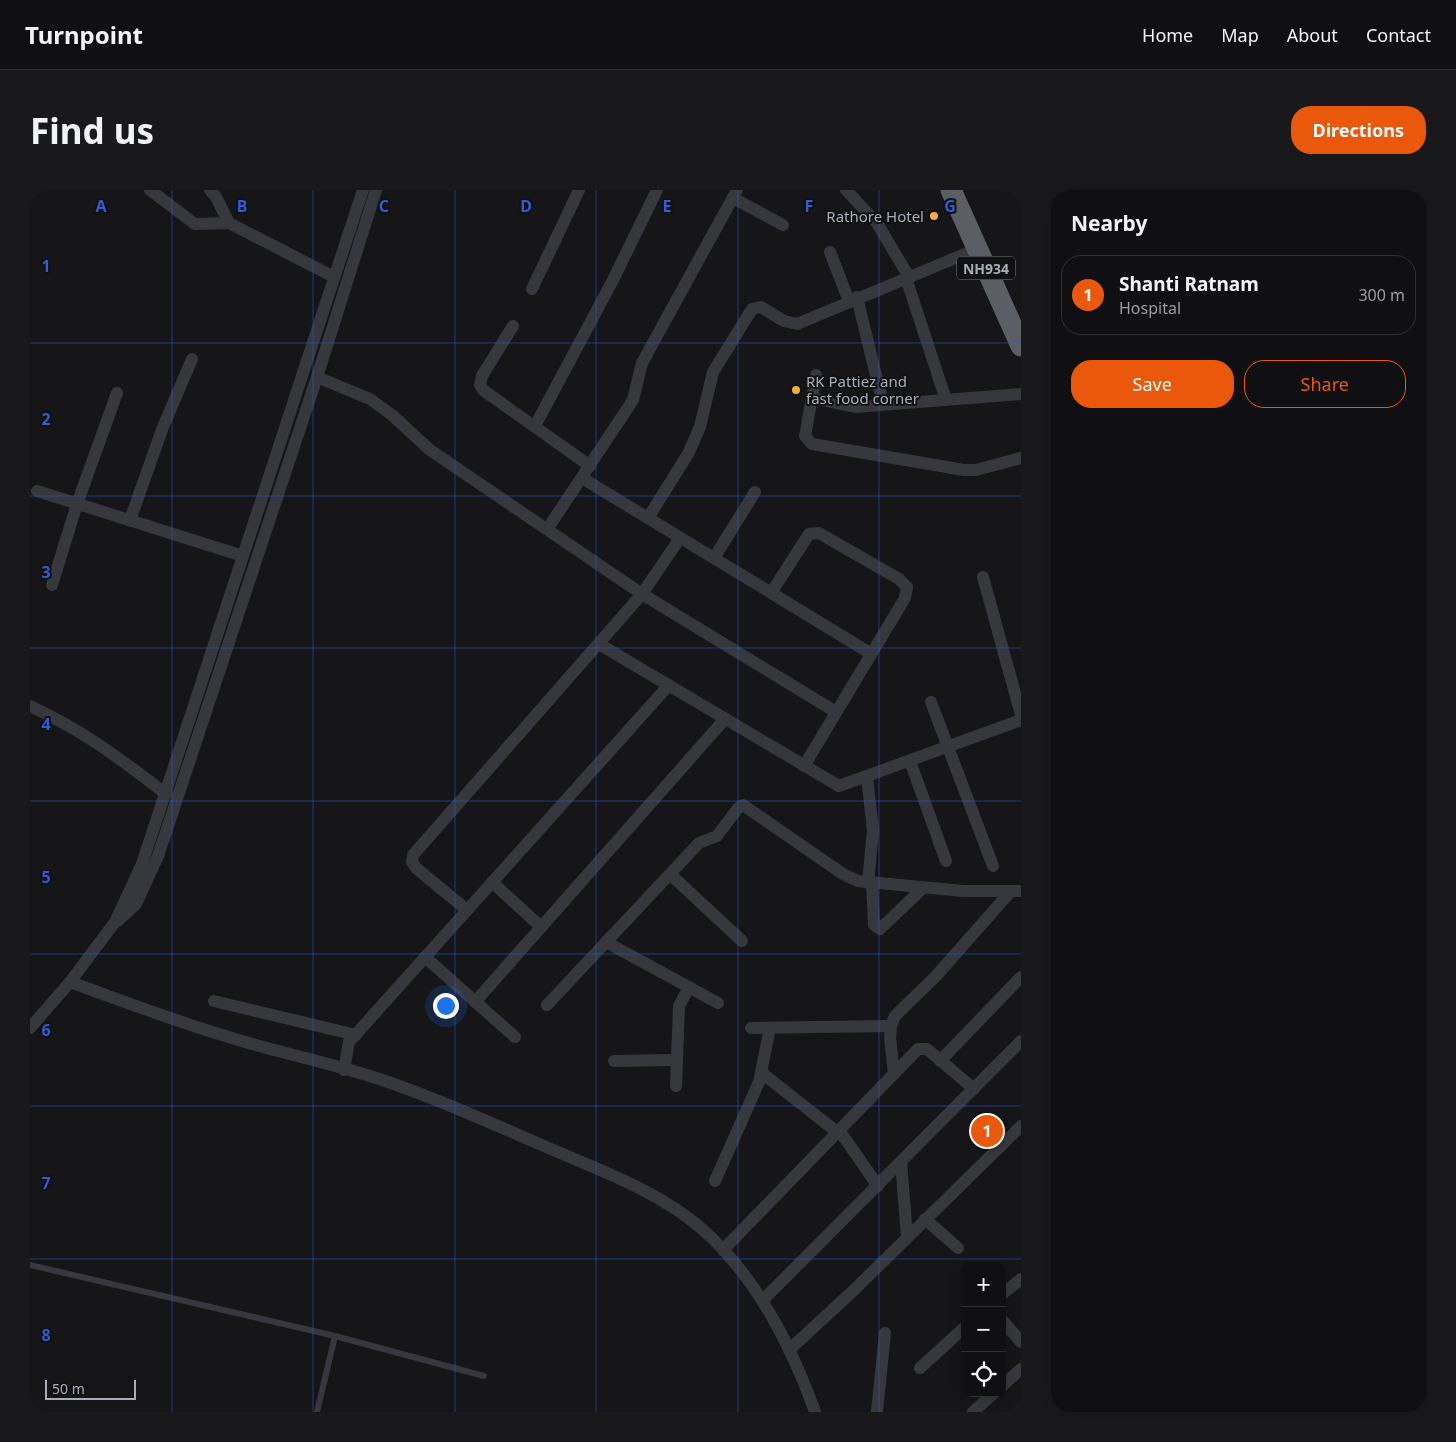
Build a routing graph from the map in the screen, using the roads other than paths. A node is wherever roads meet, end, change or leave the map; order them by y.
1 (150, 190) edge
2 (210, 190) edge
3 (362, 190) edge
4 (376, 190) edge
5 (579, 190) edge
6 (657, 190) edge
7 (846, 190) edge
8 (953, 191) edge
9 (735, 194) edge
10 (229, 223) junction
11 (784, 225) dead end
12 (977, 249) junction
13 (830, 252) dead end
14 (334, 277) junction
15 (907, 277) junction
16 (532, 289) dead end
17 (853, 299) junction
18 (513, 326) dead end
19 (1021, 346) edge
20 (192, 359) dead end
21 (816, 375) dead end
22 (317, 377) junction
23 (117, 393) dead end
24 (1021, 394) edge
25 (812, 398) junction
26 (946, 400) junction
27 (883, 404) junction
28 (535, 426) junction
29 (1021, 458) edge
30 (590, 466) junction
31 (582, 478) junction
32 (37, 491) dead end
33 (755, 492) dead end
34 (77, 504) junction
35 (648, 518) junction
36 (130, 520) junction
37 (548, 528) junction
38 (680, 538) junction
39 (243, 556) junction
40 (714, 558) junction
41 (983, 577) dead end
42 (52, 585) dead end
43 (771, 593) junction
44 (642, 594) junction
45 (599, 644) junction
46 (870, 653) junction
47 (669, 685) junction
48 (932, 702) dead end
49 (30, 706) edge
50 (836, 712) junction
51 (1021, 716) edge
52 (725, 719) junction
53 (1021, 720) edge
54 (947, 746) junction
55 (910, 761) junction
56 (804, 766) junction
57 (867, 777) junction
58 (166, 794) junction
59 (946, 861) dead end
60 (993, 866) dead end
61 (670, 874) junction
62 (492, 882) junction
63 (870, 883) junction
64 (923, 888) junction
65 (1016, 891) edge
66 (467, 910) junction
67 (116, 922) junction
68 (541, 927) junction
69 (742, 941) dead end
70 (606, 942) junction
71 (425, 957) junction
72 (1021, 977) edge
73 (70, 982) junction
74 (689, 987) junction
75 (214, 1000) dead end
76 (475, 1002) junction
77 (718, 1003) dead end
78 (547, 1006) dead end
79 (891, 1026) junction
80 (30, 1028) edge
81 (751, 1028) dead end
82 (770, 1028) junction
83 (356, 1035) junction
84 (515, 1037) dead end
85 (1021, 1041) edge
86 (678, 1060) junction
87 (940, 1060) junction
88 (614, 1061) dead end
89 (344, 1070) junction
90 (762, 1073) junction
91 (894, 1074) junction
92 (676, 1086) dead end
93 (974, 1089) junction
94 (1021, 1126) edge
95 (838, 1131) junction
96 (901, 1162) junction
97 (716, 1181) dead end
98 (878, 1186) junction
99 (925, 1219) junction
100 (907, 1237) junction
101 (958, 1248) dead end
102 (723, 1250) junction
103 (30, 1265) edge
104 (1021, 1279) edge
105 (1006, 1291) edge
106 (762, 1301) junction
107 (1006, 1325) edge
108 (961, 1331) edge
109 (885, 1333) dead end
110 (335, 1336) junction
111 (1021, 1342) edge
112 (789, 1350) junction
113 (920, 1368) dead end
114 (1021, 1369) edge
115 (484, 1376) dead end
116 (1006, 1382) edge
117 (990, 1397) edge
118 (317, 1412) edge
119 (815, 1412) edge
120 (877, 1412) edge
121 (973, 1412) edge

1 - 10 street
2 - 10 street
3 - 14 street
4 - 22 street
5 - 16 street
6 - 28 street
7 - 15 street
8 - 12 highway, NH934
9 - 11 street
9 - 30 street
10 - 14 street
12 - 15 street
12 - 19 highway, NH934
13 - 17 street
14 - 39 street
15 - 17 street
15 - 26 street
17 - 27 street
17 - 35 street
18 - 28 street
20 - 36 street
21 - 25 street
22 - 37 street
22 - 67 street
23 - 34 street
24 - 26 street
25 - 27 street
25 - 29 street
26 - 27 street
28 - 30 street
30 - 31 street
31 - 35 street
31 - 37 street
32 - 34 street
33 - 40 street
34 - 36 street
34 - 42 street
35 - 38 street
36 - 39 street
37 - 44 street
38 - 40 street
38 - 44 street
39 - 58 street
40 - 43 street
41 - 51 street
43 - 46 street
43 - 46 street
44 - 45 street
44 - 50 street
45 - 47 street
45 - 66 street
46 - 50 street
47 - 52 street
47 - 62 street
48 - 54 street
49 - 58 street
50 - 56 street
52 - 56 street
52 - 68 street
53 - 54 street
54 - 55 street
54 - 60 street
55 - 57 street
55 - 59 street
56 - 57 street
57 - 63 street
58 - 67 street
61 - 63 street
61 - 69 street
61 - 70 street
62 - 66 street
62 - 68 street
63 - 64 street
63 - 64 street
64 - 65 street
65 - 79 street
66 - 71 street
67 - 73 street
68 - 76 street
70 - 74 street
70 - 78 street
71 - 76 street
71 - 83 street
72 - 87 street
73 - 80 street
73 - 89 street
74 - 77 street
74 - 86 street
75 - 83 street
76 - 84 street
79 - 82 street
79 - 91 street
81 - 82 street
82 - 90 street
83 - 89 street
85 - 93 street
86 - 88 street
86 - 92 street
87 - 91 street
87 - 93 street
89 - 102 street
90 - 95 street
90 - 97 street
91 - 95 street
93 - 96 street
94 - 99 street
95 - 98 street
95 - 102 street
96 - 98 street
96 - 100 street
98 - 106 street
99 - 100 street
99 - 101 street
100 - 112 street
102 - 106 street
103 - 110 lane
104 - 105 street
106 - 112 street
107 - 111 street
108 - 113 street
109 - 120 street
110 - 115 lane
110 - 118 lane
112 - 119 street
114 - 116 street
117 - 121 street

